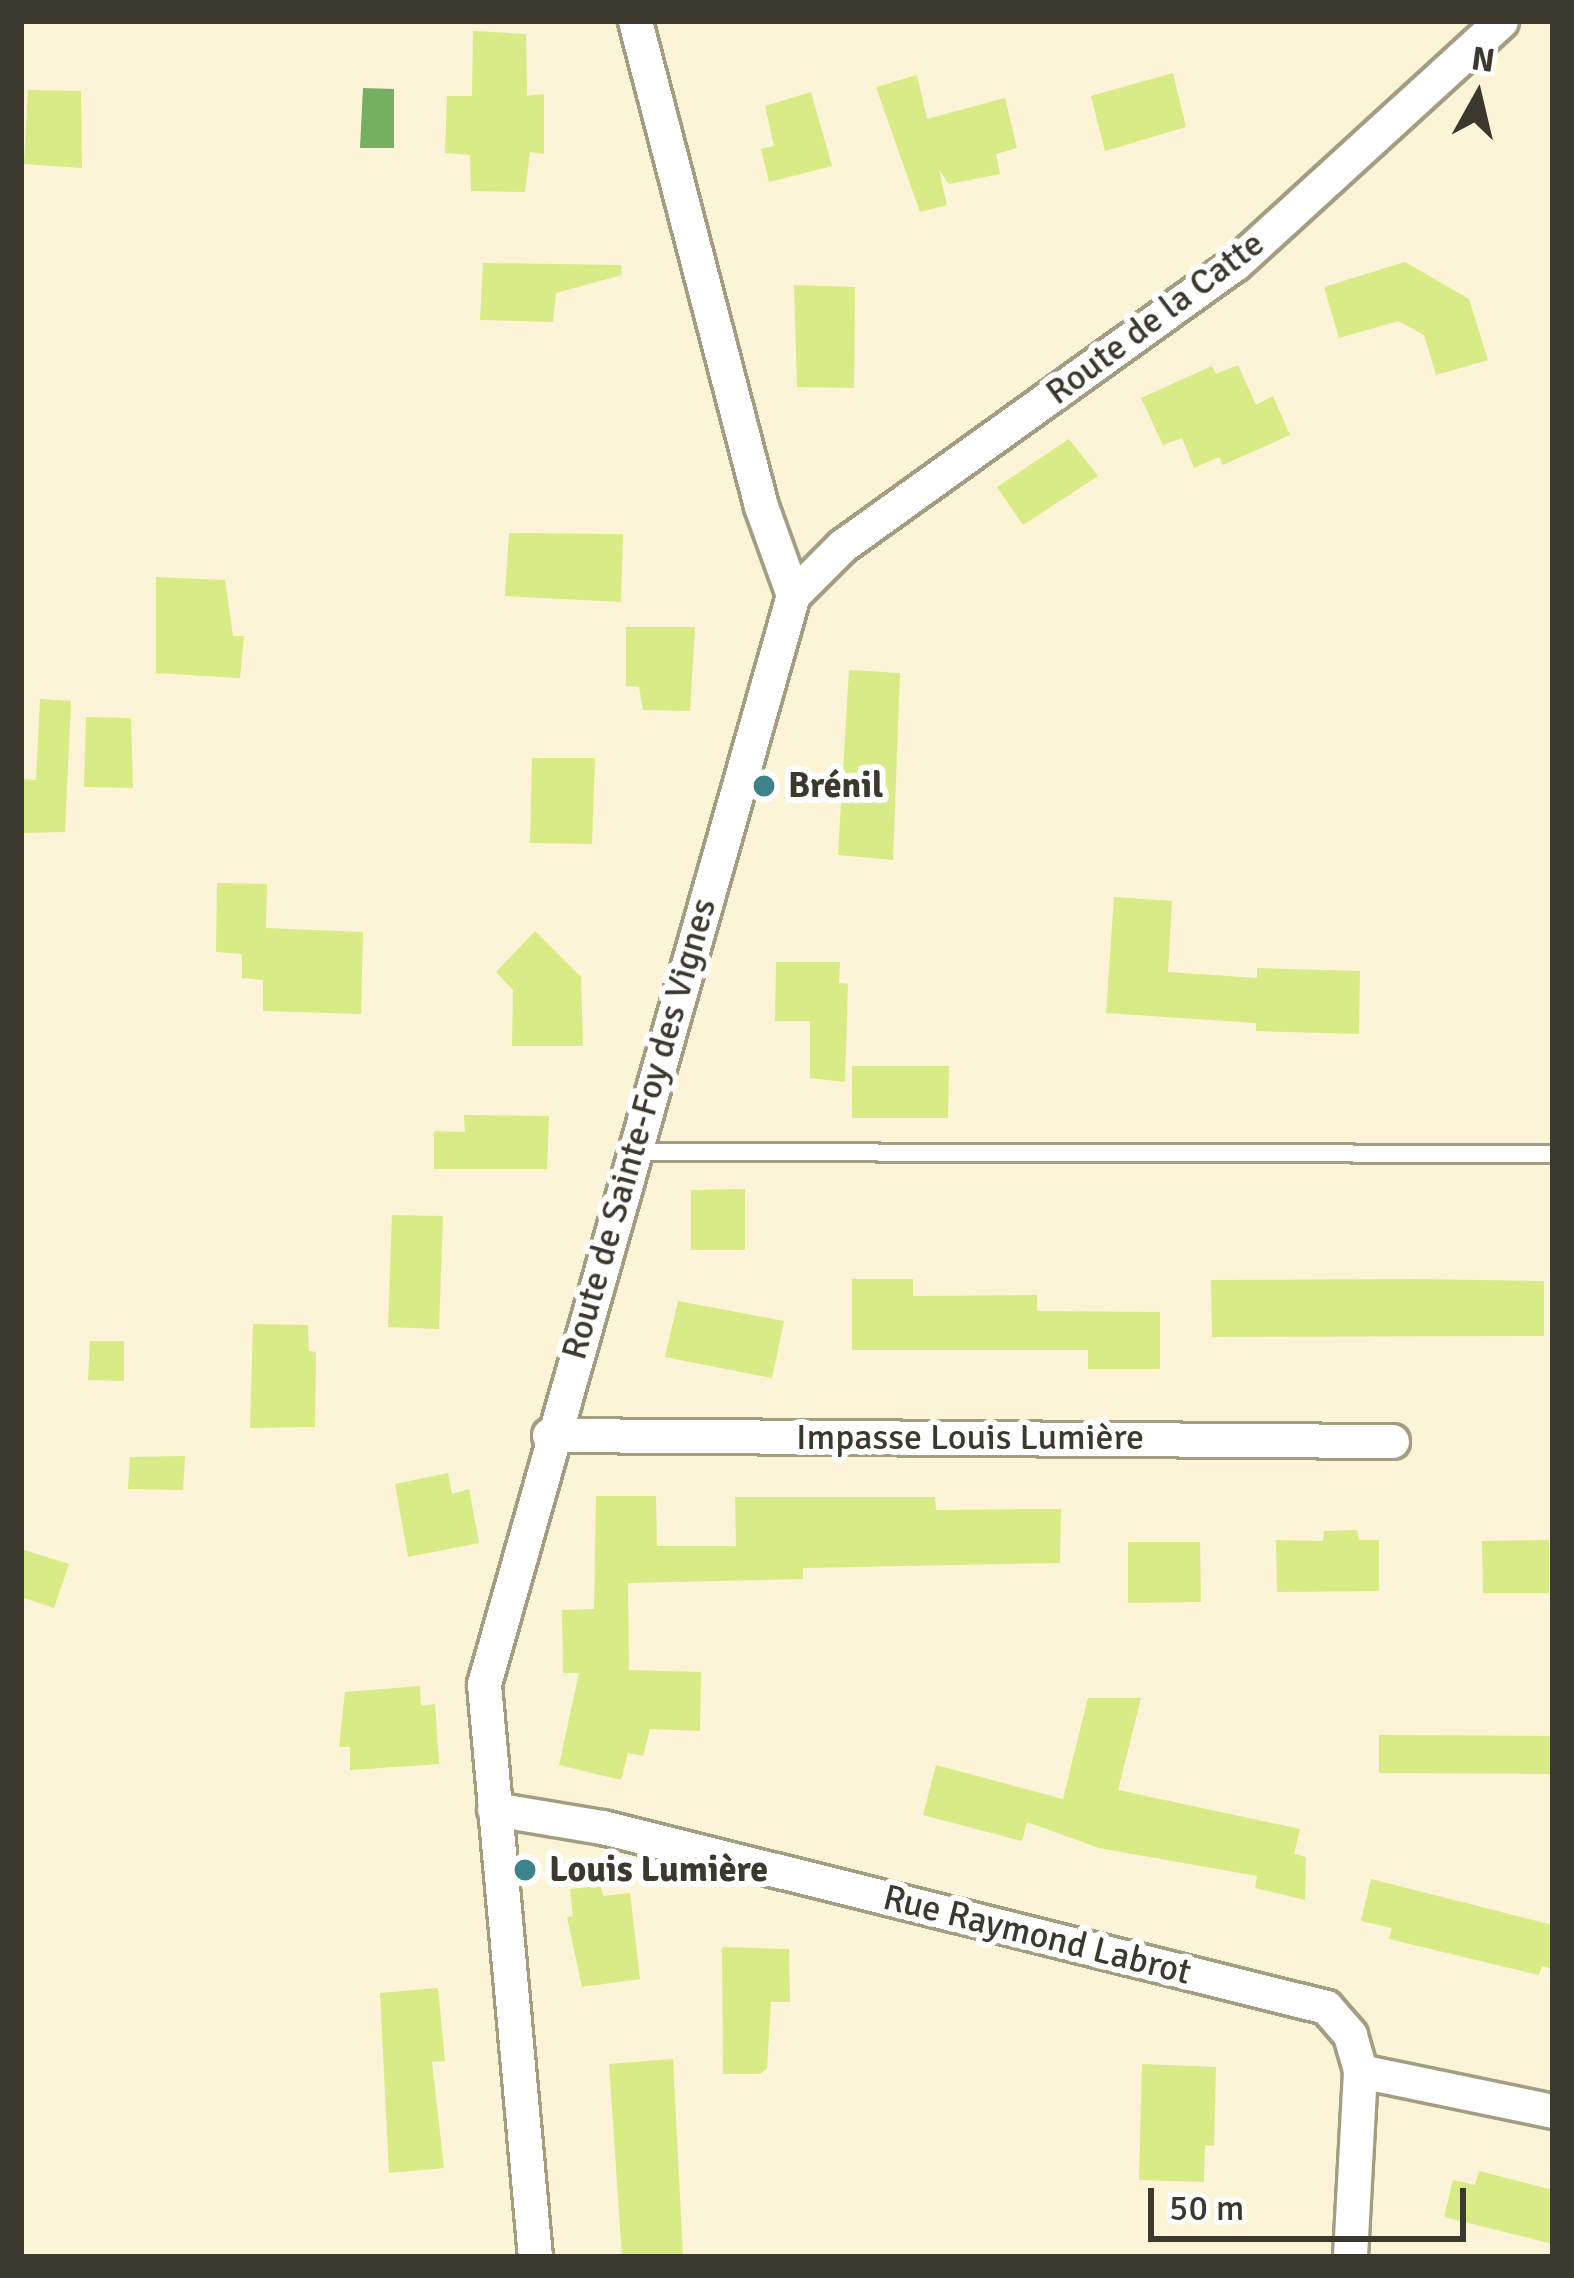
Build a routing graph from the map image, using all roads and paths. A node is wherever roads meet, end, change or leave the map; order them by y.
1 (635, 21) edge
2 (1501, 21) edge
3 (793, 595) junction
4 (634, 1152) junction
5 (1553, 1154) edge
6 (549, 1435) junction
7 (1392, 1441) dead end
8 (494, 1809) junction
9 (1360, 2071) junction
10 (1553, 2111) edge
11 (535, 2257) edge
12 (1350, 2257) edge

1 - 3 street
2 - 3 street, Route de la Catte
3 - 4 street, Route de Sainte-Foy des Vignes
4 - 5 lane
4 - 6 street, Route de Sainte-Foy des Vignes
6 - 7 street, Impasse Louis Lumière
6 - 8 street, Route de Sainte-Foy des Vignes
8 - 9 street, Rue Raymond Labrot
8 - 11 street, Route de Sainte-Foy des Vignes
9 - 10 street
9 - 12 street, Rue Raymond Labrot

